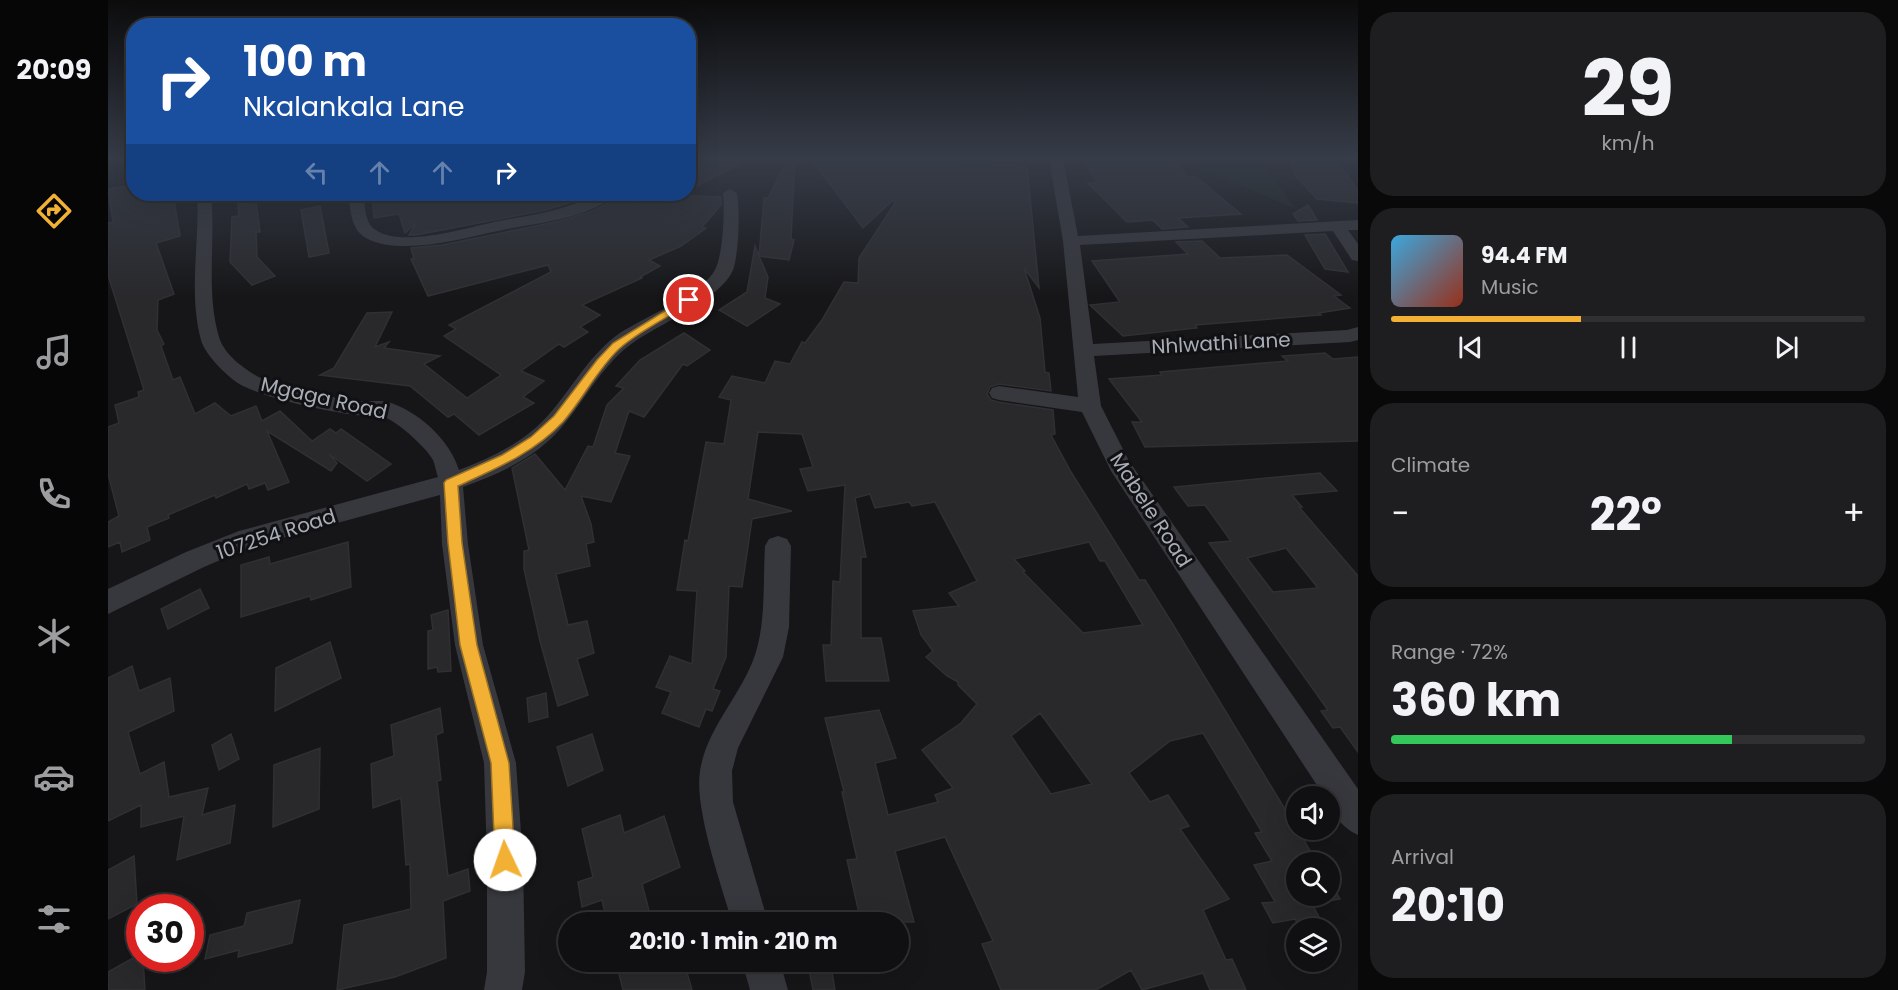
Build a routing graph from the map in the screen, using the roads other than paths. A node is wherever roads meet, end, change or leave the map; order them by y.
1 (205, 205) edge
2 (361, 205) edge
3 (584, 205) edge
4 (732, 205) edge
5 (1064, 205) edge
6 (1358, 225) edge
7 (1338, 227) junction
8 (1071, 241) junction
9 (1358, 256) edge
10 (1358, 333) edge
11 (1083, 351) junction
12 (999, 393) dead end
13 (1090, 406) junction
14 (451, 483) junction
15 (778, 546) dead end
16 (108, 602) edge
17 (1358, 818) edge
18 (747, 912) edge
19 (764, 972) edge
20 (503, 990) edge
21 (769, 990) edge

1 - 14 street, Mgaga Road
2 - 3 street
4 - 14 street, 107254 Road
5 - 8 street, Mabele Road
6 - 7 street
7 - 8 street
7 - 9 street
8 - 11 street, Mabele Road
10 - 11 street, Nhlwathi Lane
11 - 13 street, Mabele Road
12 - 13 street
13 - 17 street, Mabele Road
14 - 16 street, 107254 Road
14 - 20 street, Mgaga Road
15 - 18 street
19 - 21 street

